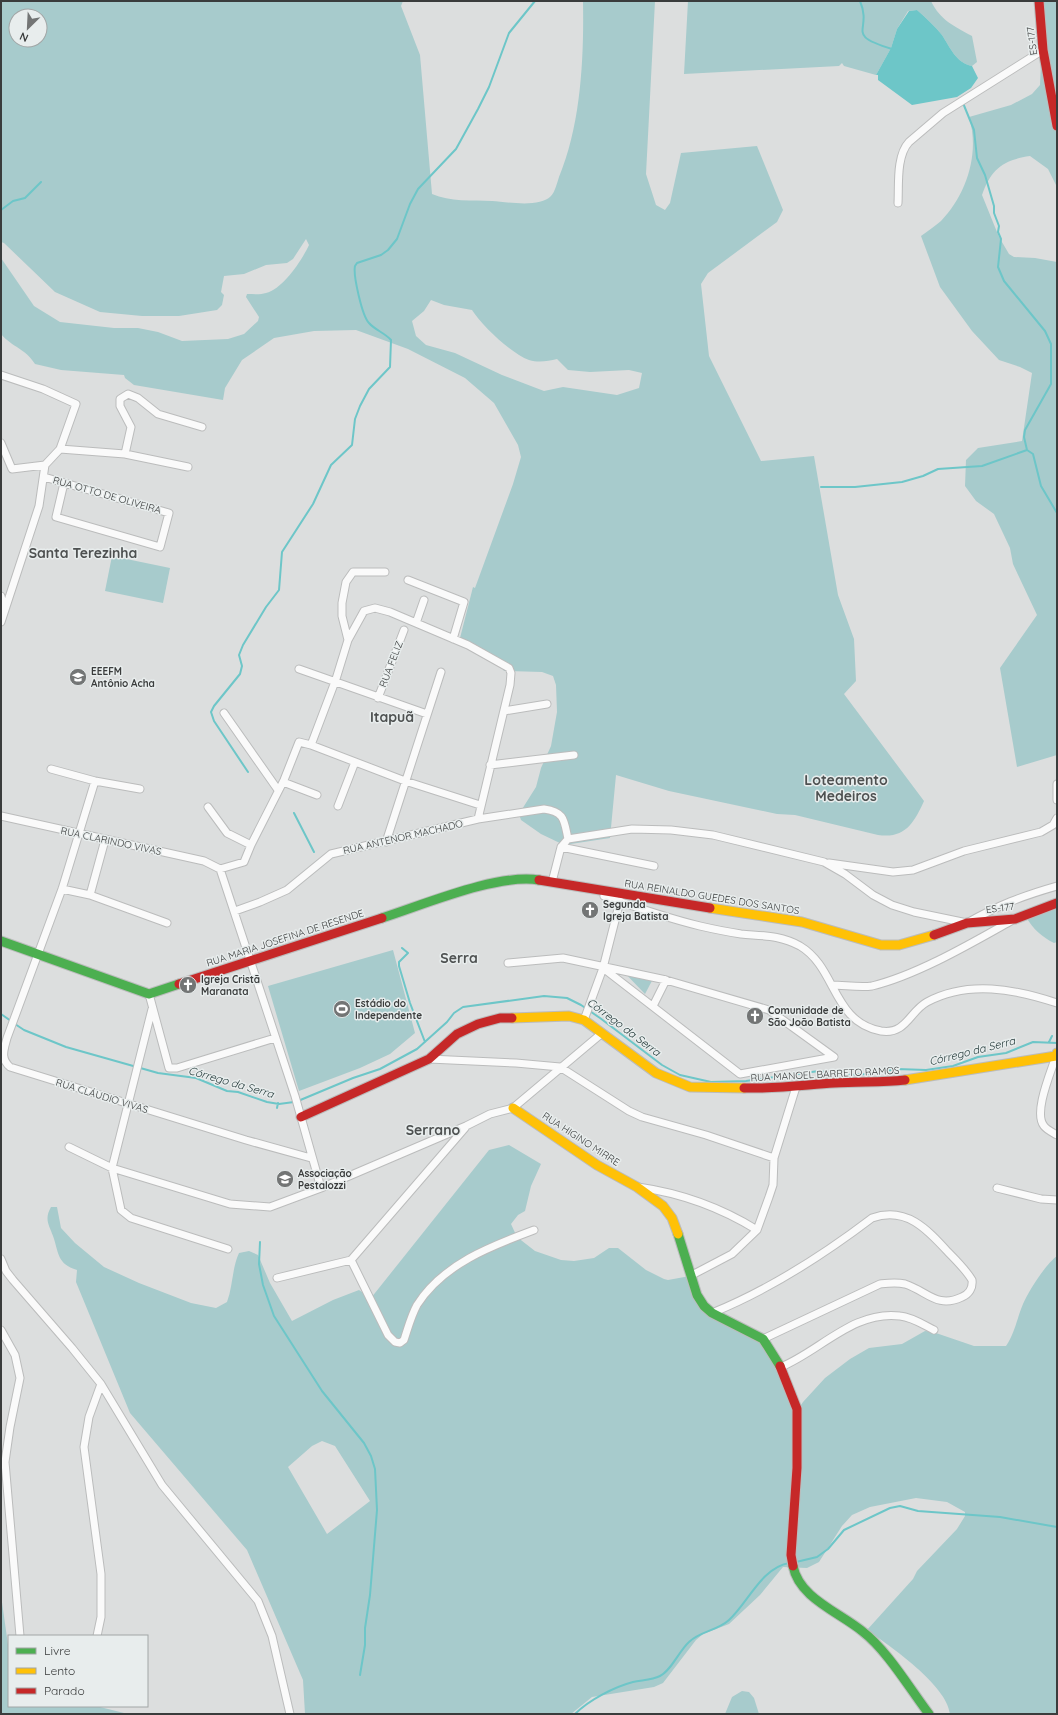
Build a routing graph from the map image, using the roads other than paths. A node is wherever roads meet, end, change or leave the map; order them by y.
1 (1038, 1) edge
2 (1043, 50) junction
3 (1057, 126) edge
4 (898, 203) dead end
5 (1, 375) edge
6 (202, 427) dead end
7 (1, 444) edge
8 (60, 450) junction
9 (125, 454) junction
10 (44, 465) junction
11 (188, 467) dead end
12 (44, 477) junction
13 (64, 483) junction
14 (386, 572) dead end
15 (408, 580) dead end
16 (1, 596) edge
17 (424, 600) dead end
18 (4, 609) junction
19 (1, 622) edge
20 (416, 623) junction
21 (404, 630) dead end
22 (453, 639) junction
23 (348, 640) junction
24 (299, 669) dead end
25 (441, 672) dead end
26 (335, 682) junction
27 (378, 698) junction
28 (548, 704) dead end
29 (504, 711) junction
30 (224, 713) dead end
31 (427, 714) junction
32 (311, 745) junction
33 (574, 755) dead end
34 (355, 762) junction
35 (490, 765) junction
36 (51, 769) dead end
37 (94, 781) junction
38 (405, 781) junction
39 (283, 782) junction
40 (1057, 784) edge
41 (140, 789) dead end
42 (278, 790) junction
43 (317, 795) dead end
44 (1057, 800) edge
45 (480, 805) junction
46 (338, 806) dead end
47 (208, 807) dead end
48 (1, 816) edge
49 (1057, 818) edge
50 (478, 819) junction
51 (79, 834) junction
52 (568, 839) junction
53 (105, 840) junction
54 (386, 842) junction
55 (251, 845) junction
56 (561, 847) junction
57 (824, 862) junction
58 (654, 866) dead end
59 (220, 869) junction
60 (552, 882) junction
61 (1057, 886) edge
62 (62, 889) junction
63 (90, 895) junction
64 (618, 898) junction
65 (1057, 903) edge
66 (234, 911) junction
67 (1015, 919) junction
68 (967, 923) junction
69 (167, 924) dead end
70 (1, 941) edge
71 (38, 955) junction
72 (250, 962) junction
73 (508, 963) dead end
74 (603, 968) junction
75 (666, 980) junction
76 (832, 985) junction
77 (149, 994) junction
78 (1057, 1003) edge
79 (653, 1006) junction
80 (152, 1009) junction
81 (584, 1020) junction
82 (601, 1034) junction
83 (3, 1037) edge
84 (275, 1038) junction
85 (1056, 1054) edge
86 (429, 1059) junction
87 (560, 1068) junction
88 (796, 1087) junction
89 (128, 1104) junction
90 (513, 1108) junction
91 (301, 1117) junction
92 (466, 1126) junction
93 (1057, 1135) edge
94 (69, 1147) dead end
95 (311, 1158) junction
96 (774, 1158) junction
97 (112, 1168) junction
98 (637, 1187) junction
99 (321, 1188) junction
100 (997, 1188) dead end
101 (1057, 1200) edge
102 (534, 1230) dead end
103 (757, 1230) junction
104 (228, 1249) dead end
105 (1, 1259) edge
106 (351, 1260) junction
107 (692, 1275) junction
108 (277, 1278) dead end
109 (712, 1313) junction
110 (1, 1330) edge
111 (934, 1330) dead end
112 (763, 1339) junction
113 (781, 1367) junction
114 (101, 1384) junction
115 (6, 1462) junction
116 (1, 1483) edge
117 (20, 1635) edge
118 (97, 1635) edge
119 (290, 1714) edge
120 (929, 1714) edge

1 - 2 street, ES-177 / ES-177
2 - 3 street, ES-177 / ES-177
2 - 4 street
5 - 8 street
6 - 9 street
7 - 10 street
8 - 9 street
8 - 10 street
9 - 11 street
10 - 12 street
12 - 13 street, RUA OTTO DE OLIVEIRA
12 - 18 street
13 - 13 street, RUA OTTO DE OLIVEIRA
14 - 23 street
15 - 22 street
16 - 18 street
17 - 20 street
18 - 19 street
20 - 22 street
20 - 23 street
21 - 27 street, RUA FELIZ
22 - 29 street
23 - 26 street
24 - 26 street
25 - 31 street
26 - 27 street
26 - 32 street
27 - 31 street
28 - 29 street
29 - 35 street
30 - 42 street
31 - 38 street
32 - 34 street
32 - 39 street
33 - 35 street
34 - 38 street
34 - 46 street
35 - 45 street
36 - 37 street
37 - 41 street
37 - 51 street, RUA CLÁUDIO VIVAS
38 - 45 street
38 - 54 street
39 - 42 street
39 - 43 street
40 - 44 street
42 - 55 street
45 - 50 street
47 - 55 street
48 - 51 street, RUA CLARINDO VIVAS
49 - 57 street
50 - 52 street, RUA ANTENOR MACHADO
50 - 54 street, RUA ANTENOR MACHADO
51 - 53 street, RUA CLARINDO VIVAS
51 - 62 street, RUA CLÁUDIO VIVAS
52 - 56 street
52 - 57 street
53 - 59 street, RUA CLARINDO VIVAS
53 - 63 street
54 - 66 street, RUA ANTENOR MACHADO
55 - 59 street
56 - 58 street
56 - 60 street
57 - 68 street
59 - 66 street
60 - 64 street, RUA MARIA JOSEFINA DE RESENDE / ES-177
60 - 72 street, RUA MARIA JOSEFINA DE RESENDE / ES-177
61 - 68 street
62 - 63 street
62 - 71 street, RUA CLÁUDIO VIVAS
63 - 69 street
64 - 68 street, RUA REINALDO GUEDES DOS SANTOS / ES-177
64 - 74 street
64 - 76 street, RUA MARIA JOSEFINA DE RESENDE
65 - 67 street, ES-177 / ES-177
66 - 72 street
67 - 68 street, ES-177 / ES-177
67 - 76 street
70 - 71 street
71 - 77 street
71 - 83 street, RUA CLÁUDIO VIVAS
72 - 77 street, RUA MARIA JOSEFINA DE RESENDE / ES-177
72 - 84 street
73 - 74 street
74 - 75 street
74 - 79 street
74 - 81 street
75 - 79 street
75 - 79 street
76 - 78 street, RUA MARIA JOSEFINA DE RESENDE
77 - 80 street
80 - 84 street
80 - 89 street
81 - 82 street, RUA MANOEL BARRETO RAMOS
81 - 86 street, RUA MANOEL BARRETO RAMOS
82 - 87 street
82 - 88 street, RUA MANOEL BARRETO RAMOS
83 - 89 street, RUA CLÁUDIO VIVAS
84 - 91 street
85 - 88 street, RUA MANOEL BARRETO RAMOS
85 - 93 street
86 - 87 street
86 - 91 street, RUA MANOEL BARRETO RAMOS
87 - 90 street
87 - 96 street
88 - 96 street
89 - 95 street, RUA CLÁUDIO VIVAS
89 - 97 street
90 - 92 street
90 - 98 street, RUA HIGINO MIRRE
91 - 95 street
92 - 99 street
92 - 106 street
94 - 97 street
95 - 99 street
96 - 103 street
97 - 99 street
97 - 104 street
98 - 103 street, RUA HIGINO MIRRE
98 - 107 street, RUA HIGINO MIRRE
100 - 101 street
102 - 106 street
103 - 107 street
105 - 114 street
106 - 108 street
107 - 109 street, RUA HIGINO MIRRE
109 - 112 street, RUA HIGINO MIRRE
109 - 112 street
110 - 115 street
111 - 113 street
112 - 113 street
113 - 120 street
114 - 118 street
114 - 119 street
115 - 116 street
115 - 117 street

